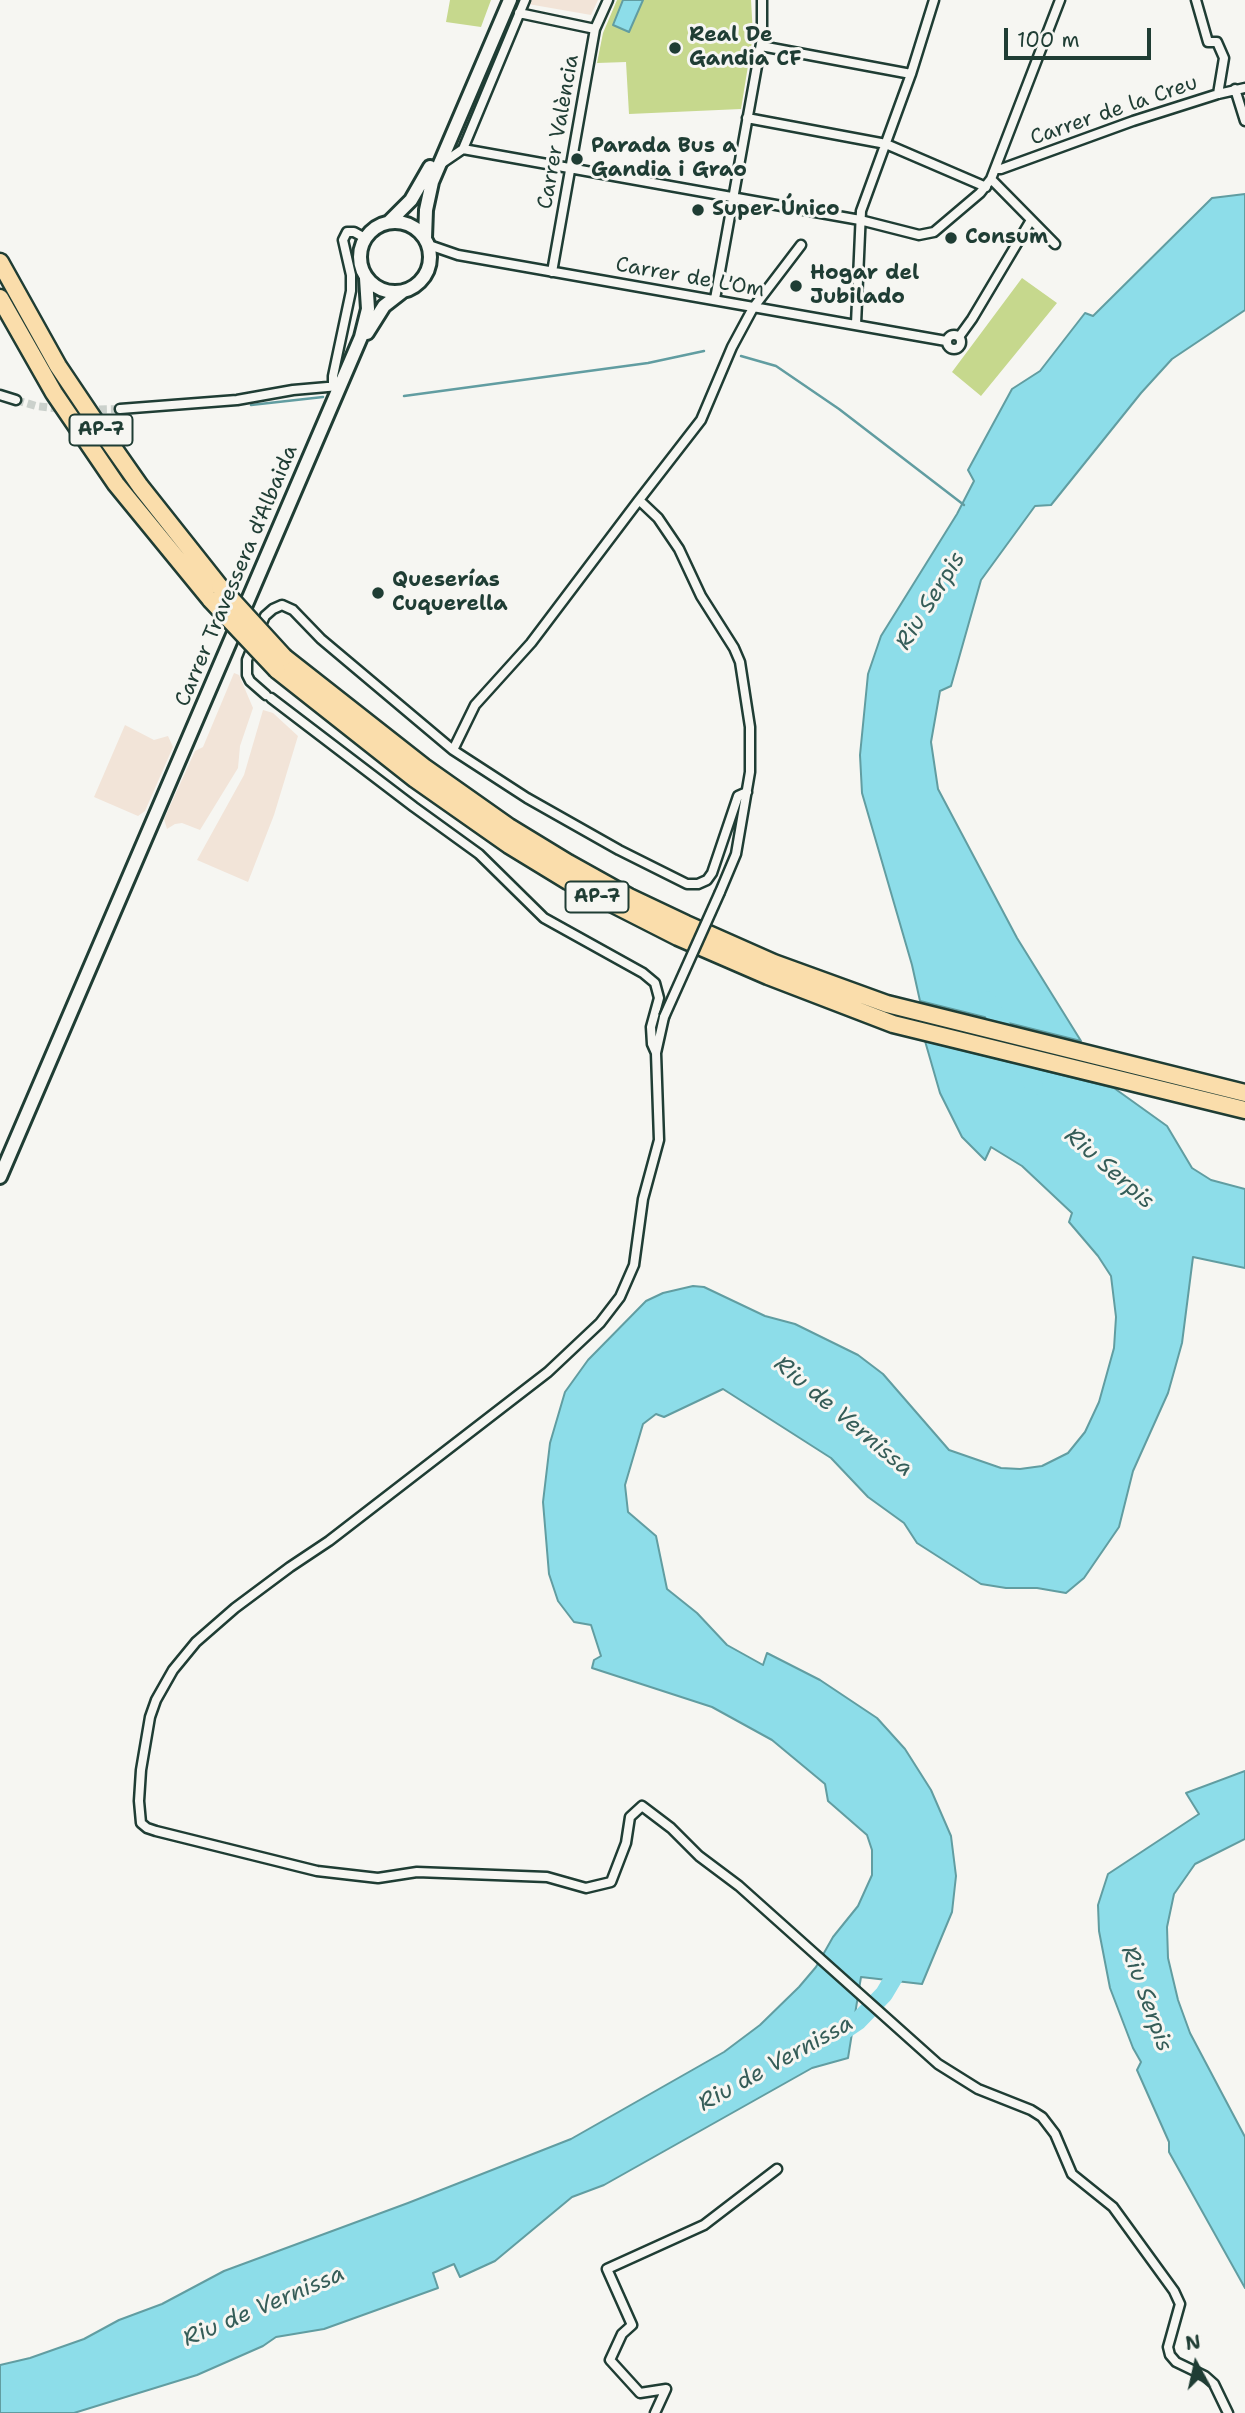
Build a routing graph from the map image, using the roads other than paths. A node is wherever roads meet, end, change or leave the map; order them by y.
1 (502, 0) edge
2 (510, 0) edge
3 (525, 0) edge
4 (608, 0) edge
5 (761, 0) edge
6 (933, 0) edge
7 (1060, 0) edge
8 (1196, 0) edge
9 (519, 13) junction
10 (595, 29) junction
11 (761, 46) junction
12 (911, 74) junction
13 (1245, 88) edge
14 (1235, 89) junction
15 (1218, 94) junction
16 (747, 118) junction
17 (1245, 121) edge
18 (886, 144) junction
19 (463, 149) junction
20 (439, 166) junction
21 (569, 167) junction
22 (995, 169) junction
23 (988, 183) junction
24 (733, 197) junction
25 (860, 220) junction
26 (1031, 220) junction
27 (389, 222) junction
28 (365, 238) junction
29 (427, 242) junction
30 (1055, 244) dead end
31 (801, 245) dead end
32 (0, 262) edge
33 (552, 272) junction
34 (366, 278) junction
35 (403, 292) junction
36 (0, 298) edge
37 (715, 299) junction
38 (753, 308) junction
39 (856, 324) junction
40 (361, 337) junction
41 (336, 386) junction
42 (0, 395) edge
43 (16, 400) tunnel mouth
44 (120, 409) tunnel mouth
45 (639, 500) junction
46 (215, 594) junction
47 (281, 663) junction
48 (453, 751) junction
49 (747, 792) junction
50 (656, 1053) junction
51 (1245, 1093) edge
52 (1245, 1110) edge
53 (0, 1177) edge
54 (778, 2169) dead end
55 (655, 2413) edge
56 (1228, 2413) edge

1 - 27 main road
2 - 20 main road
3 - 9 street
4 - 10 street, Carrer València
5 - 11 street
6 - 12 street
7 - 22 street
8 - 15 street
9 - 10 street
9 - 19 street
10 - 21 street, Carrer València
11 - 12 street
11 - 16 street
12 - 18 street
13 - 14 street, Carrer de la Creu
14 - 15 street, Carrer de la Creu
14 - 17 street
15 - 22 street, Carrer de la Creu
16 - 18 street
16 - 24 street
18 - 23 street
18 - 25 street
19 - 20 street
19 - 21 street
20 - 29 main road
21 - 24 street
21 - 33 street, Carrer València
22 - 23 street
23 - 25 street
23 - 26 street
24 - 25 street
24 - 37 street
25 - 39 street
26 - 30 street
26 - 39 street, Carrer de L'Om
27 - 28 main road
27 - 29 main road
28 - 34 main road
28 - 41 street
29 - 33 street, Carrer de L'Om
29 - 35 main road
31 - 38 street
32 - 46 highway, AP-7
33 - 37 street, Carrer de L'Om
34 - 35 main road
34 - 40 main road, Carrer Travessera d'Albaida
35 - 40 main road, Carrer Travessera d'Albaida
36 - 46 highway, AP-7
37 - 38 street, Carrer de L'Om
38 - 39 street, Carrer de L'Om
38 - 45 street
40 - 41 main road, Carrer Travessera d'Albaida
41 - 44 street
41 - 53 main road, Carrer Travessera d'Albaida
42 - 43 street
45 - 48 street
45 - 49 street
46 - 47 highway, AP-7, bridge
47 - 51 highway, AP-7
47 - 52 highway, AP-7
48 - 49 street
48 - 50 street
49 - 50 street, bridge
50 - 56 street
54 - 55 street

